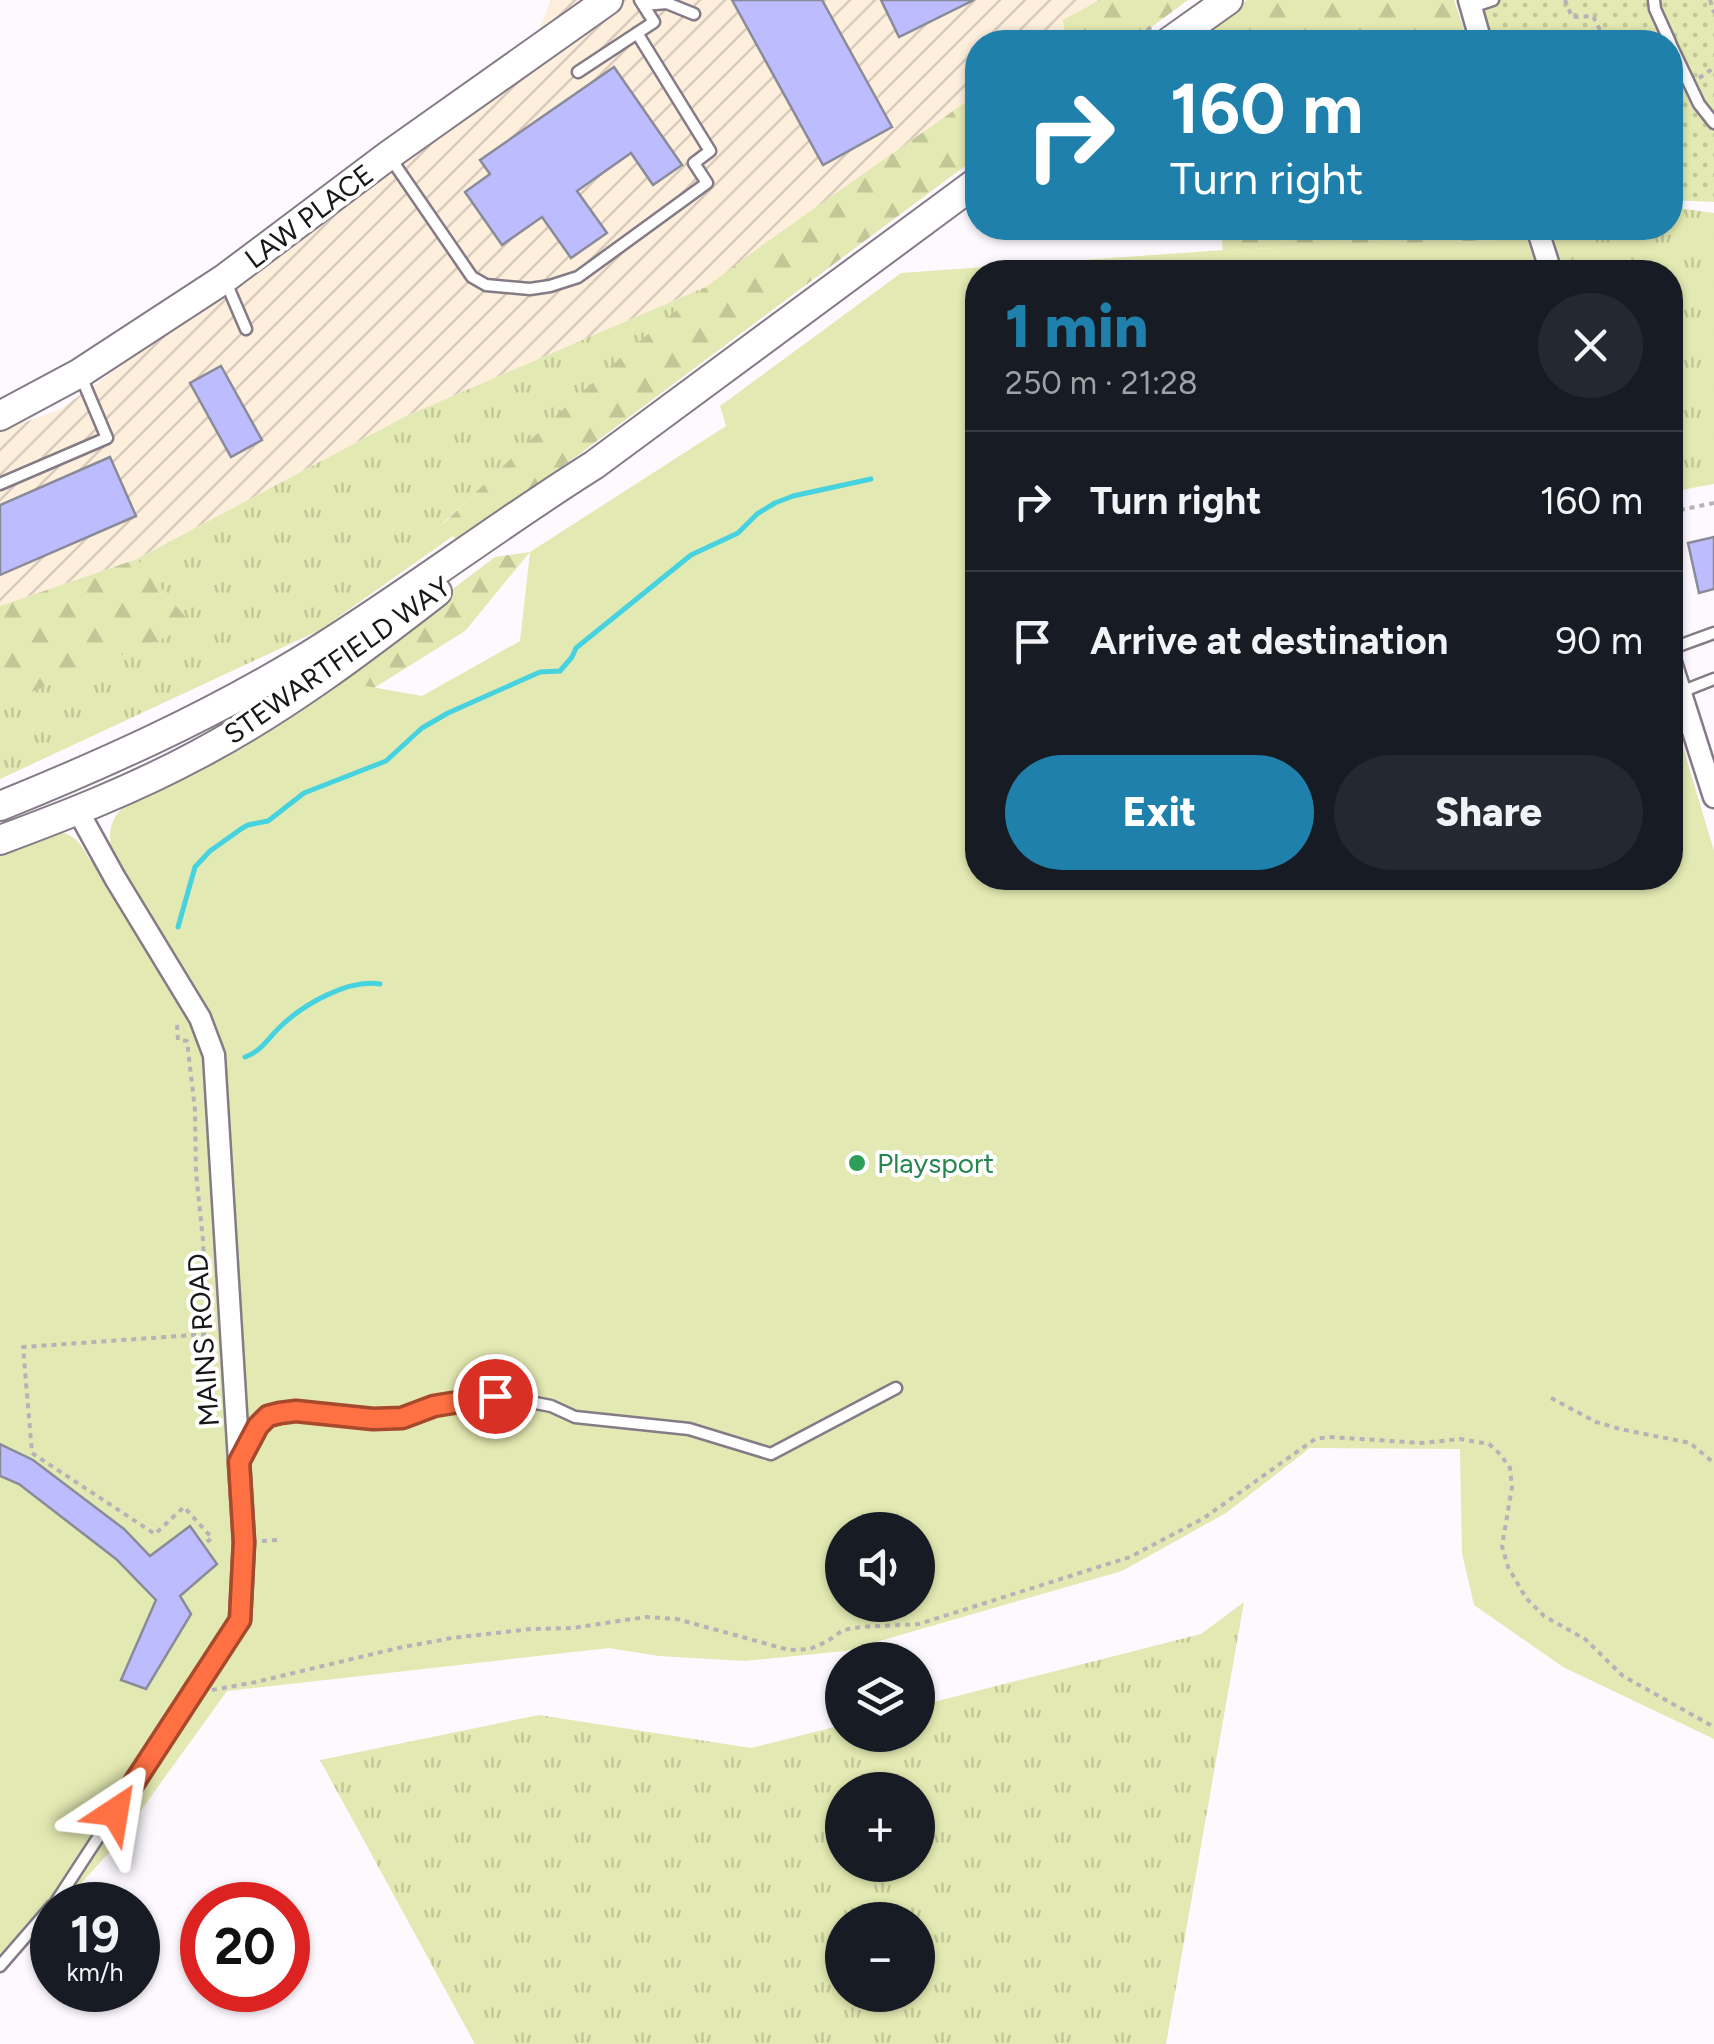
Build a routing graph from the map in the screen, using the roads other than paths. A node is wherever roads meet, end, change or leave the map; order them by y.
1 (608, 0) edge
2 (1228, 0) edge
3 (1493, 0) edge
4 (1654, 0) edge
5 (641, 2) edge
6 (1470, 4) edge
7 (694, 14) dead end
8 (1185, 30) edge
9 (1478, 30) edge
10 (1664, 30) edge
11 (636, 34) junction
12 (1683, 70) edge
13 (578, 72) dead end
14 (1714, 124) edge
15 (388, 156) junction
16 (965, 190) edge
17 (224, 279) junction
18 (246, 329) dead end
19 (80, 373) junction
20 (0, 416) edge
21 (594, 464) junction
22 (0, 484) edge
23 (1714, 632) edge
24 (1683, 644) edge
25 (1714, 680) edge
26 (1683, 691) edge
27 (1683, 701) edge
28 (1714, 798) edge
29 (0, 806) edge
30 (78, 811) junction
31 (0, 840) edge
32 (896, 1388) dead end
33 (239, 1462) junction
34 (240, 1620) joint
35 (69, 1882) edge
36 (30, 1932) edge
37 (0, 1966) edge

1 - 15 street, LAW PLACE
2 - 8 street
3 - 6 lane
4 - 10 lane
5 - 7 lane
5 - 11 lane
6 - 9 street
11 - 13 lane
11 - 15 lane
12 - 14 lane
15 - 17 street, LAW PLACE
16 - 21 street, STEWARTFIELD WAY
17 - 18 lane
17 - 19 street, LAW PLACE
19 - 20 street, LAW PLACE
19 - 22 lane
21 - 29 street, STEWARTFIELD WAY
21 - 30 street, STEWARTFIELD WAY
23 - 24 lane
25 - 26 lane
27 - 28 street
30 - 31 street, STEWARTFIELD WAY
30 - 33 street, MAINS ROAD
32 - 33 lane
33 - 34 street, MAINS ROAD
34 - 35 lane, MAINS ROAD
36 - 37 lane, MAINS ROAD

